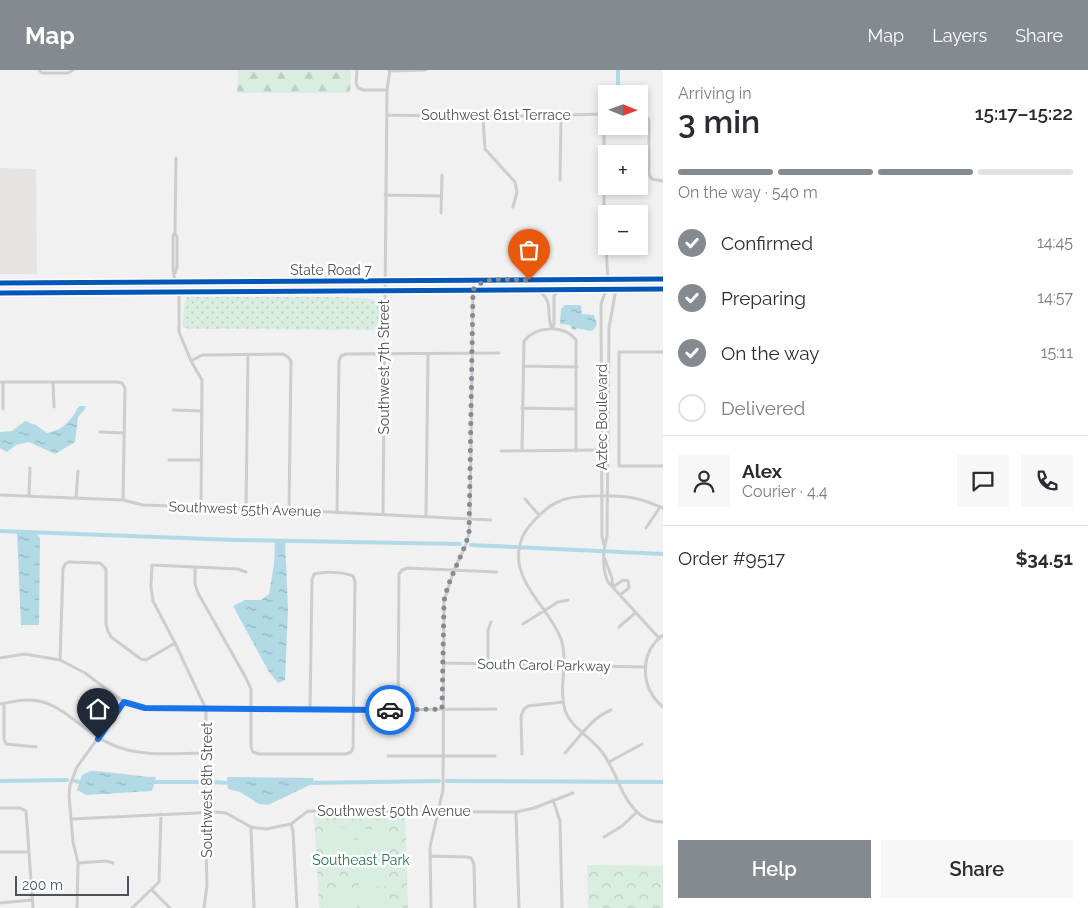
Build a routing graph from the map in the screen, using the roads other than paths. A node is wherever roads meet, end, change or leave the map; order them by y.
1 (357, 70) edge
2 (390, 70) edge
3 (426, 70) edge
4 (39, 71) edge
5 (72, 71) edge
6 (387, 90) junction
7 (598, 114) edge
8 (387, 115) junction
9 (561, 116) junction
10 (483, 117) junction
11 (648, 119) edge
12 (605, 135) edge
13 (176, 158) dead end
14 (442, 175) dead end
15 (560, 180) dead end
16 (663, 181) edge
17 (385, 196) junction
18 (442, 196) junction
19 (604, 205) edge
20 (513, 207) dead end
21 (441, 213) dead end
22 (607, 255) edge
23 (626, 279) junction
24 (663, 279) edge
25 (489, 280) junction
26 (608, 280) junction
27 (384, 281) junction
28 (175, 282) junction
29 (198, 282) junction
30 (0, 283) edge
31 (92, 283) junction
32 (591, 289) junction
33 (606, 289) junction
34 (616, 289) junction
35 (663, 289) edge
36 (384, 290) junction
37 (473, 290) junction
38 (537, 290) junction
39 (559, 290) junction
40 (162, 292) junction
41 (179, 292) junction
42 (0, 293) edge
43 (66, 293) junction
44 (552, 329) junction
45 (663, 352) edge
46 (473, 353) junction
47 (499, 353) dead end
48 (384, 354) junction
49 (428, 354) junction
50 (248, 355) junction
51 (191, 361) junction
52 (523, 366) junction
53 (577, 367) junction
54 (2, 382) edge
55 (53, 382) junction
56 (54, 407) dead end
57 (522, 408) junction
58 (3, 409) dead end
59 (576, 409) junction
60 (173, 410) dead end
61 (202, 411) junction
62 (100, 432) dead end
63 (124, 433) junction
64 (576, 450) junction
65 (595, 450) dead end
66 (501, 451) dead end
67 (522, 451) junction
68 (169, 460) dead end
69 (201, 460) junction
70 (608, 466) junction
71 (663, 466) edge
72 (602, 467) junction
73 (30, 468) dead end
74 (78, 471) dead end
75 (0, 495) edge
76 (29, 496) junction
77 (602, 497) junction
78 (607, 497) junction
79 (76, 498) junction
80 (525, 499) dead end
81 (124, 500) junction
82 (201, 508) junction
83 (661, 508) edge
84 (246, 510) junction
85 (289, 510) junction
86 (337, 513) junction
87 (383, 514) junction
88 (539, 515) junction
89 (426, 516) junction
90 (470, 518) junction
91 (491, 520) dead end
92 (646, 528) dead end
93 (604, 546) junction
94 (195, 567) junction
95 (454, 570) junction
96 (246, 572) dead end
97 (497, 572) dead end
98 (613, 587) junction
99 (620, 595) junction
100 (568, 600) dead end
101 (545, 611) junction
102 (635, 613) junction
103 (491, 622) dead end
104 (523, 624) dead end
105 (619, 627) dead end
106 (663, 635) edge
107 (659, 638) junction
108 (175, 643) junction
109 (0, 658) edge
110 (60, 660) junction
111 (488, 663) junction
112 (443, 664) junction
113 (564, 665) junction
114 (645, 667) junction
115 (124, 702) junction
116 (563, 702) junction
117 (2, 704) edge
118 (663, 707) edge
119 (206, 709) junction
120 (251, 709) junction
121 (310, 709) junction
122 (442, 709) junction
123 (496, 709) dead end
124 (354, 710) junction
125 (398, 710) junction
126 (611, 710) dead end
127 (583, 733) junction
128 (98, 739) junction
129 (642, 744) dead end
130 (36, 747) dead end
131 (206, 753) junction
132 (522, 754) dead end
133 (565, 754) dead end
134 (388, 756) dead end
135 (442, 756) junction
136 (495, 756) dead end
137 (609, 762) junction
138 (573, 793) dead end
139 (554, 800) junction
140 (0, 808) edge
141 (205, 811) junction
142 (438, 811) junction
143 (516, 812) junction
144 (637, 812) junction
145 (161, 814) junction
146 (71, 818) junction
147 (663, 822) edge
148 (291, 824) junction
149 (251, 827) junction
150 (604, 837) dead end
151 (0, 852) edge
152 (28, 852) junction
153 (430, 856) junction
154 (78, 863) junction
155 (113, 863) dead end
156 (152, 890) junction
157 (32, 900) junction
158 (0, 903) edge
159 (33, 908) edge
160 (77, 908) edge
161 (132, 908) edge
162 (170, 908) edge
163 (204, 908) edge
164 (254, 908) edge
165 (298, 908) edge
166 (431, 908) edge
167 (475, 908) edge
168 (518, 908) edge
169 (562, 908) edge

1 - 6 street
2 - 3 street
2 - 6 street, Southwest 7th Street
4 - 5 street
6 - 8 street, Southwest 7th Street
7 - 9 street, Southwest 61st Terrace
8 - 10 street, Southwest 61st Terrace
8 - 17 street, Southwest 7th Street
9 - 10 street, Southwest 61st Terrace
9 - 15 street
10 - 20 street
11 - 16 street
12 - 19 street
13 - 28 street
14 - 18 street
17 - 18 street
17 - 27 street, Southwest 7th Street
18 - 21 street
22 - 26 street
23 - 24 main road, State Road 7
23 - 26 main road, State Road 7
23 - 33 main road
25 - 26 main road, State Road 7
25 - 27 main road, State Road 7
25 - 37 main road
26 - 32 main road
27 - 29 main road, State Road 7
27 - 36 street, Southwest 7th Street
28 - 29 main road, State Road 7
28 - 31 main road, State Road 7
28 - 40 main road
29 - 41 main road
30 - 31 main road, State Road 7
31 - 43 main road
32 - 33 main road, State Road 7
32 - 39 main road, State Road 7
33 - 34 main road, State Road 7
33 - 72 street, Aztec Boulevard
34 - 35 main road, State Road 7
34 - 70 street, Aztec Boulevard
36 - 37 main road, State Road 7
36 - 41 main road, State Road 7
36 - 48 street, Southwest 7th Street
37 - 38 main road, State Road 7
37 - 46 street
38 - 39 main road, State Road 7
38 - 44 street
39 - 44 street
40 - 41 main road, State Road 7
40 - 43 main road, State Road 7
41 - 51 street
42 - 43 main road, State Road 7
44 - 52 street
44 - 53 street
45 - 71 street
46 - 47 street
46 - 49 street
46 - 90 street
48 - 49 street
48 - 86 street
48 - 87 street, Southwest 7th Street
49 - 89 street
50 - 51 street
50 - 84 street
50 - 85 street
51 - 61 street
52 - 53 street
52 - 57 street
53 - 59 street
54 - 55 street
54 - 58 street
55 - 56 street
55 - 63 street
57 - 59 street
57 - 67 street
59 - 64 street
60 - 61 street
61 - 69 street
62 - 63 street
63 - 81 street
64 - 65 street
64 - 67 street
66 - 67 street
68 - 69 street
69 - 82 street
70 - 72 street
70 - 78 street, Aztec Boulevard
72 - 77 street, Aztec Boulevard
73 - 76 street
74 - 79 street
75 - 76 street, Southwest 55th Avenue
76 - 79 street, Southwest 55th Avenue
77 - 78 street
77 - 88 street
77 - 93 street, Aztec Boulevard
78 - 83 street
78 - 93 street, Aztec Boulevard
79 - 81 street, Southwest 55th Avenue
80 - 88 street
81 - 82 street, Southwest 55th Avenue
82 - 84 street, Southwest 55th Avenue
83 - 92 street
84 - 85 street, Southwest 55th Avenue
85 - 86 street, Southwest 55th Avenue
86 - 87 street, Southwest 55th Avenue
87 - 89 street, Southwest 55th Avenue
88 - 101 street
89 - 90 street, Southwest 55th Avenue
90 - 91 street, Southwest 55th Avenue
90 - 95 street
93 - 98 street, Aztec Boulevard
94 - 96 street
94 - 108 street, Southwest 8th Street
94 - 120 street
95 - 97 street
95 - 112 street
95 - 125 street
98 - 99 street, Aztec Boulevard
98 - 99 street
99 - 102 street, Aztec Boulevard
100 - 101 street
101 - 104 street
101 - 113 street
102 - 105 street
102 - 107 street, Aztec Boulevard
103 - 111 street
106 - 107 street
107 - 114 street
108 - 110 street
108 - 119 street, Southwest 8th Street
109 - 110 street
110 - 115 street
111 - 112 street, South Carol Parkway
111 - 113 street, South Carol Parkway
112 - 122 street
113 - 114 street, South Carol Parkway
113 - 116 street
114 - 118 street
115 - 119 street
115 - 128 street
116 - 127 street
116 - 132 street
117 - 128 street
117 - 130 street
119 - 120 street
119 - 131 street, Southwest 8th Street
120 - 121 street
120 - 124 street
121 - 124 street
121 - 124 street
122 - 123 street
122 - 125 street
122 - 135 street
124 - 125 street
126 - 127 street
127 - 133 street
127 - 137 street
128 - 131 street
128 - 146 street
129 - 137 street
131 - 141 street, Southwest 8th Street
134 - 135 street
135 - 136 street
135 - 142 street
137 - 144 street
138 - 139 street, Southwest 50th Avenue
139 - 143 street, Southwest 50th Avenue
139 - 169 street
140 - 152 street
141 - 145 street, Southwest 50th Avenue
141 - 149 street, Southwest 50th Avenue
141 - 163 street, Southwest 8th Street
142 - 143 street, Southwest 50th Avenue
142 - 148 street, Southwest 50th Avenue
142 - 153 street
143 - 168 street
144 - 147 street
144 - 150 street
145 - 146 street, Southwest 50th Avenue
145 - 156 street
146 - 154 street
148 - 149 street, Southwest 50th Avenue
148 - 165 street
149 - 164 street
151 - 152 street
152 - 157 street
153 - 166 street
153 - 167 street
154 - 155 street
154 - 160 street
156 - 161 street
156 - 162 street
157 - 158 street
157 - 159 street

